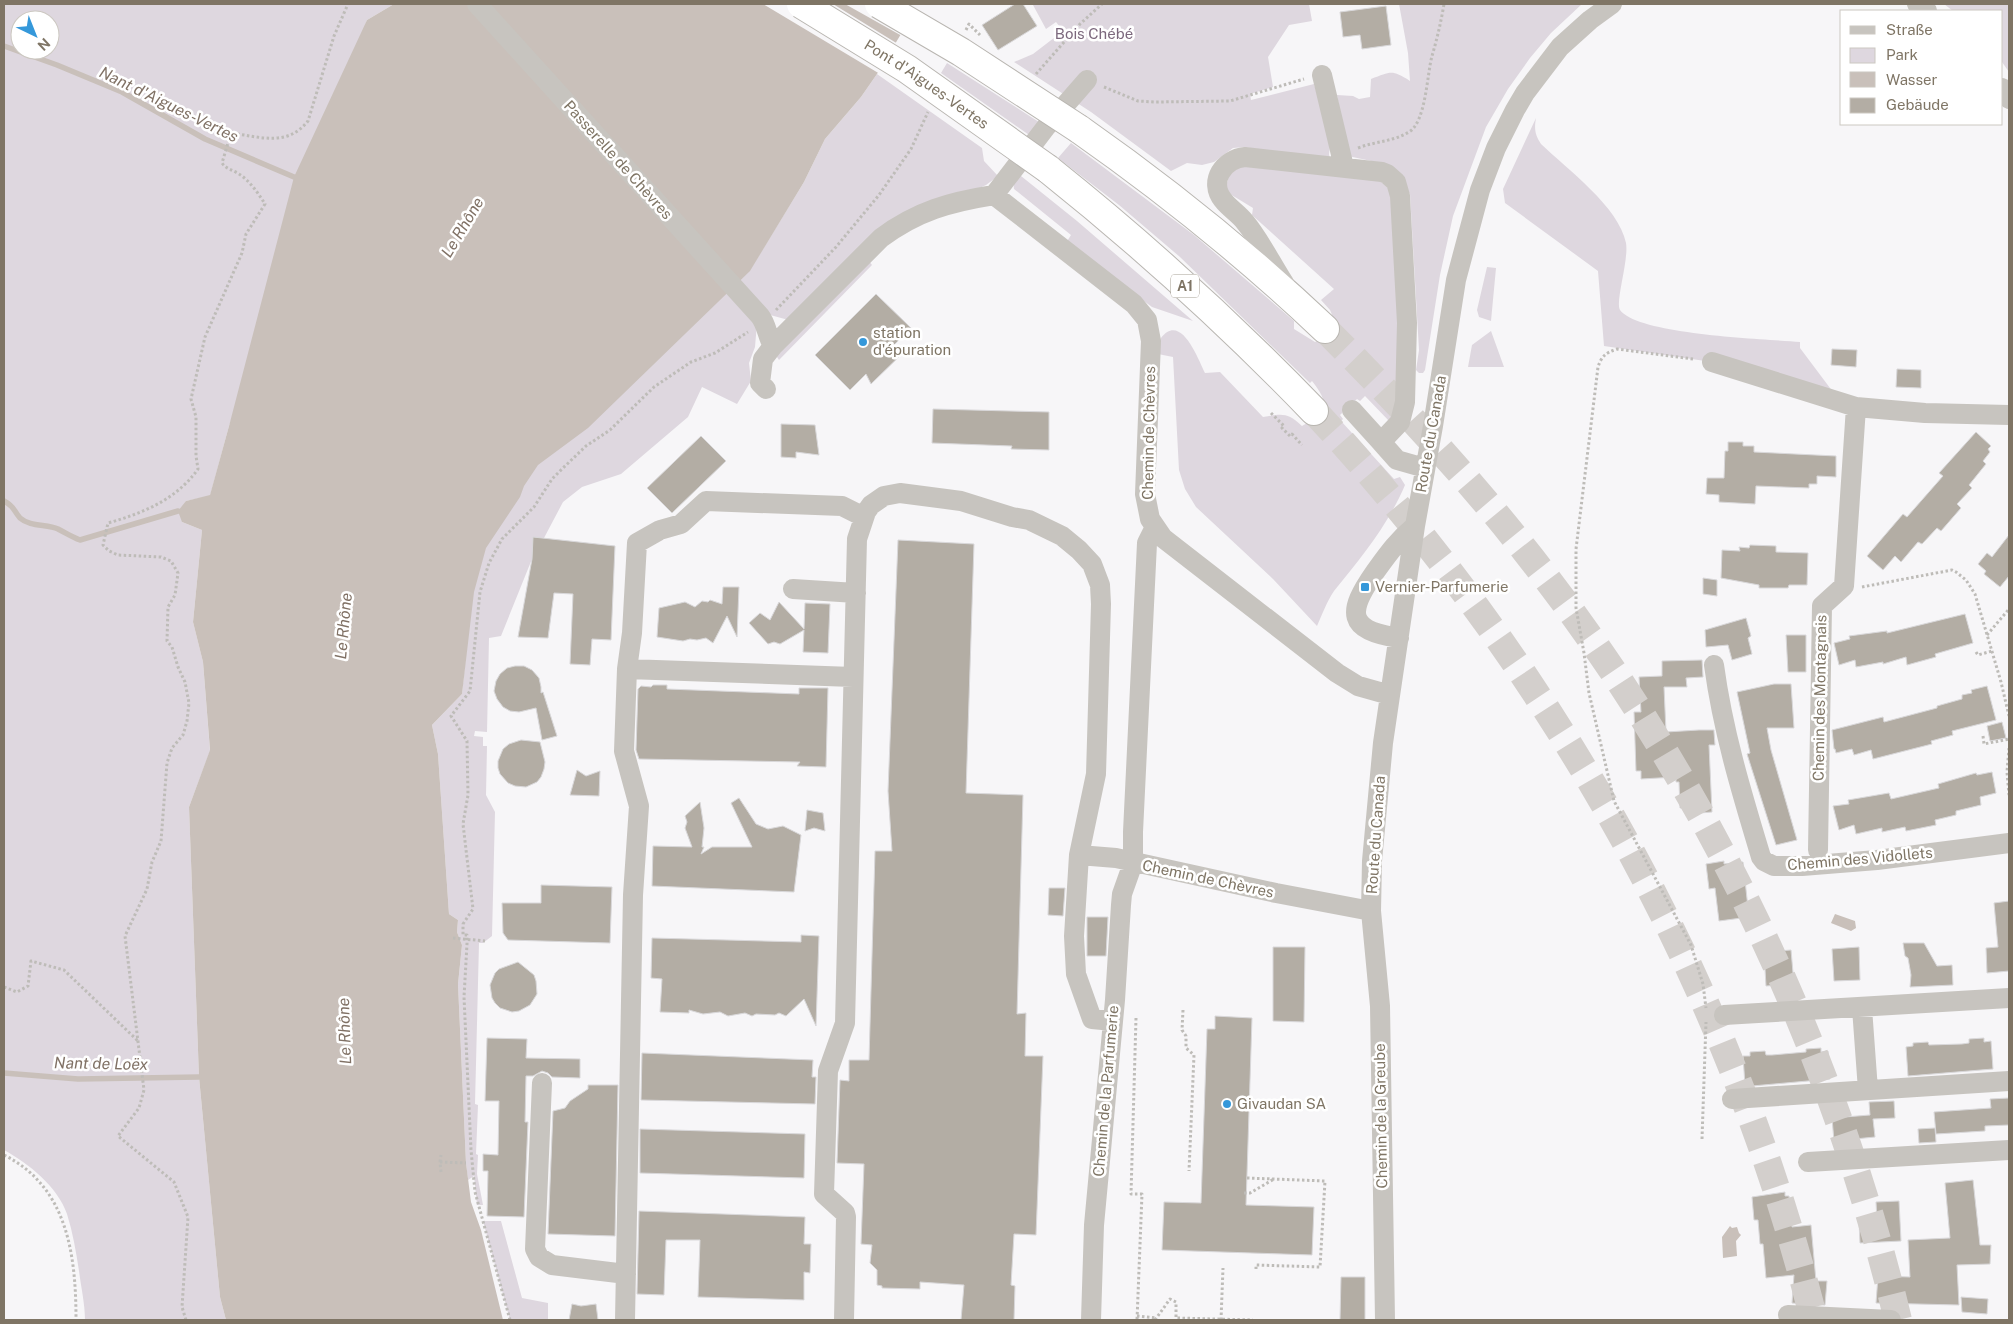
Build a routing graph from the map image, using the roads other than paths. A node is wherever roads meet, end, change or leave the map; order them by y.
1 (477, 4) edge
2 (801, 4) edge
3 (880, 4) edge
4 (1612, 4) edge
5 (1322, 75) road end
6 (1086, 80) road end
7 (1343, 162) junction
8 (994, 195) junction
9 (1296, 301) junction
10 (1325, 329) tunnel mouth
11 (773, 346) junction
12 (1712, 362) road end
13 (766, 389) dead end
14 (1856, 407) junction
15 (1352, 410) dead end
16 (1314, 411) tunnel mouth
17 (2009, 415) edge
18 (1381, 442) junction
19 (1425, 468) junction
20 (864, 517) junction
21 (1415, 526) junction
22 (1155, 527) junction
23 (793, 589) dead end
24 (856, 593) junction
25 (1399, 638) junction
26 (1714, 666) dead end
27 (627, 669) junction
28 (853, 677) junction
29 (1390, 695) junction
30 (2009, 843) edge
31 (1818, 850) dead end
32 (1079, 855) junction
33 (1133, 863) junction
34 (1371, 911) junction
35 (2009, 998) edge
36 (1862, 1008) junction
37 (1724, 1016) dead end
38 (1114, 1021) junction
39 (2009, 1081) edge
40 (542, 1082) dead end
41 (1868, 1090) junction
42 (1732, 1099) dead end
43 (2009, 1150) edge
44 (1808, 1162) dead end
45 (626, 1274) junction
46 (1788, 1315) dead end
47 (625, 1320) edge
48 (844, 1320) edge
49 (1091, 1320) edge
50 (1385, 1320) edge
51 (1891, 1320) edge

1 - 11 street, Passerelle de Chèvres
2 - 16 highway, Pont d'Aigues-Vertes / A1, bridge
3 - 9 highway, bridge
4 - 19 street, Route du Canada
5 - 7 street
6 - 8 street
7 - 9 street
7 - 18 street
8 - 11 street
8 - 22 street, Chemin de Chèvres
9 - 10 highway
11 - 13 street
12 - 14 street
14 - 17 street
14 - 31 street, Chemin des Montagnais
15 - 18 street
18 - 19 street
19 - 21 street, Route du Canada
20 - 24 street
20 - 27 street
20 - 32 street
21 - 25 street, Route du Canada
21 - 25 street
22 - 29 street
22 - 33 street, Chemin de Chèvres
23 - 24 street
24 - 28 street
25 - 29 street, Route du Canada
26 - 30 street, Chemin des Vidollets
27 - 28 street
27 - 45 street
28 - 48 street
29 - 34 street, Route du Canada
32 - 33 street
32 - 38 street
33 - 34 street, Chemin de Chèvres
33 - 38 street, Chemin de la Parfumerie
34 - 50 street, Chemin de la Greube
35 - 36 street
36 - 37 street
36 - 41 street
38 - 49 street, Chemin de la Parfumerie
39 - 41 street
40 - 45 street
41 - 42 street
43 - 44 street
45 - 47 street
46 - 51 street

